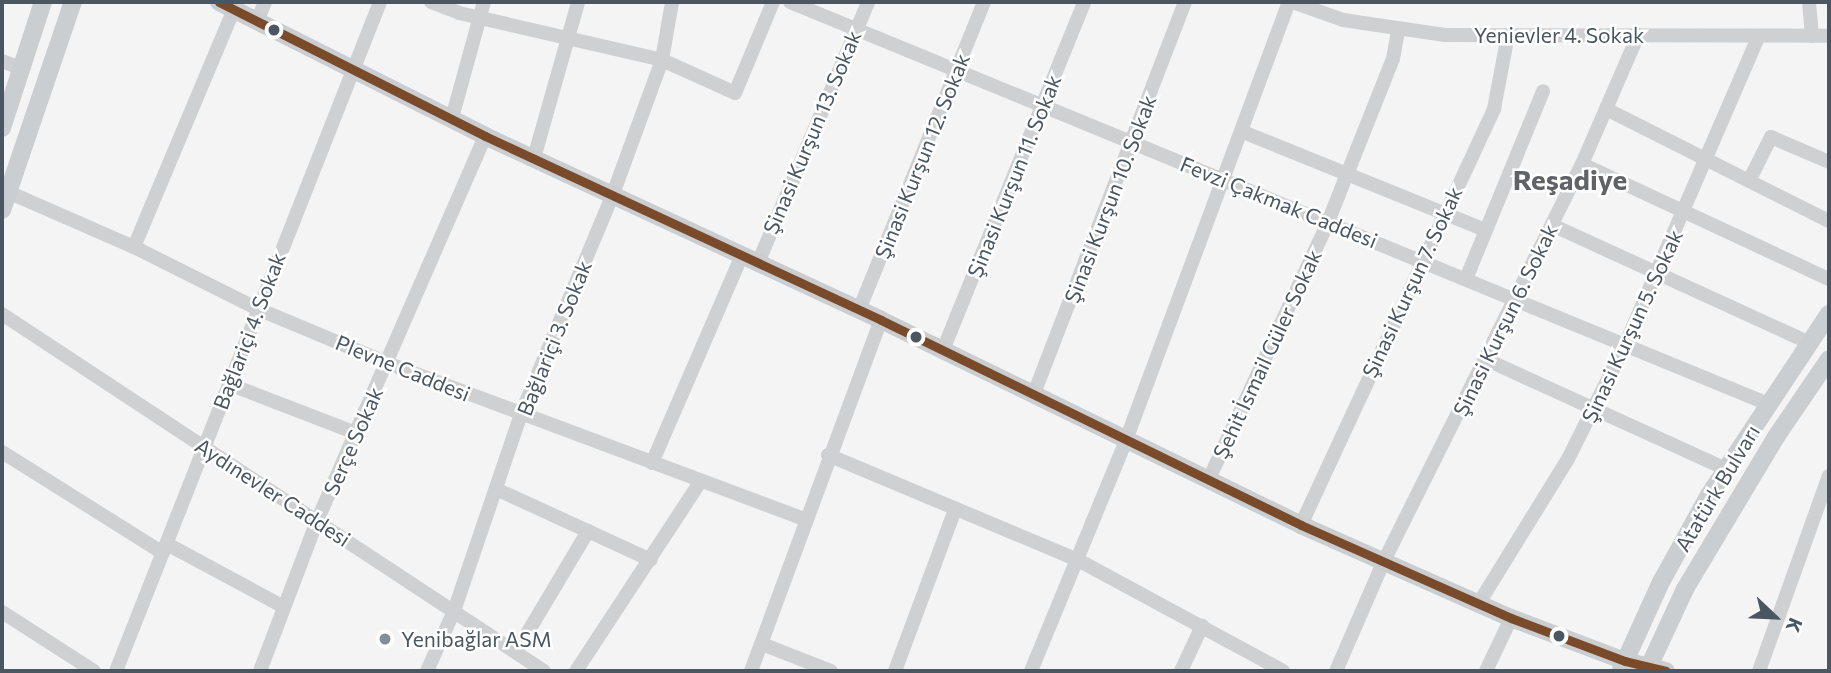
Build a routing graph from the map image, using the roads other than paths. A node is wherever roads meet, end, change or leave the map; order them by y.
1 (43, 2) edge
2 (265, 2) edge
3 (380, 2) edge
4 (431, 2) edge
5 (484, 2) edge
6 (578, 2) edge
7 (672, 2) edge
8 (773, 2) edge
9 (790, 2) edge
10 (868, 2) edge
11 (984, 2) edge
12 (1084, 2) edge
13 (1185, 2) edge
14 (1291, 2) edge
15 (1809, 2) edge
16 (227, 5) edge
17 (74, 6) edge
18 (479, 18) junction
19 (257, 21) junction
20 (855, 29) junction
21 (1398, 30) junction
22 (1508, 35) junction
23 (1638, 35) junction
24 (1759, 36) junction
25 (1812, 36) junction
26 (1829, 36) edge
27 (570, 39) junction
28 (662, 60) junction
29 (2, 61) edge
30 (23, 69) junction
31 (351, 69) junction
32 (957, 70) junction
33 (2, 73) edge
34 (1543, 92) dead end
35 (1043, 106) junction
36 (1605, 109) junction
37 (452, 118) junction
38 (2, 128) edge
39 (1243, 132) junction
40 (485, 136) junction
41 (1133, 142) junction
42 (1709, 157) junction
43 (534, 158) junction
44 (1829, 162) edge
45 (1582, 164) junction
46 (1347, 175) junction
47 (1750, 179) junction
48 (1226, 180) junction
49 (8, 192) junction
50 (613, 194) junction
51 (2, 210) edge
52 (1685, 211) junction
53 (1444, 214) junction
54 (1829, 221) edge
55 (1328, 222) junction
56 (1552, 225) junction
57 (1486, 230) junction
58 (134, 247) junction
59 (750, 259) junction
60 (1421, 261) junction
61 (1658, 271) junction
62 (1466, 279) junction
63 (1829, 279) edge
64 (1515, 299) junction
65 (258, 309) junction
66 (859, 310) junction
67 (2, 314) edge
68 (1829, 314) edge
69 (881, 320) junction
70 (1810, 343) junction
71 (1625, 345) junction
72 (943, 350) junction
73 (1487, 360) junction
74 (387, 363) junction
75 (1826, 371) edge
76 (229, 384) junction
77 (1033, 396) junction
78 (1768, 404) junction
79 (1594, 407) junction
80 (521, 414) junction
81 (356, 433) junction
82 (1126, 440) junction
83 (205, 447) junction
84 (2, 452) edge
85 (828, 455) junction
86 (652, 463) junction
87 (1726, 469) junction
88 (1829, 476) edge
89 (701, 481) junction
90 (1208, 481) junction
91 (496, 489) junction
92 (955, 510) junction
93 (807, 520) junction
94 (317, 521) junction
95 (1301, 525) junction
96 (588, 531) junction
97 (165, 548) junction
98 (651, 560) junction
99 (1078, 560) junction
100 (1383, 563) junction
101 (1479, 603) junction
102 (284, 607) junction
103 (454, 611) junction
104 (2, 612) edge
105 (1511, 618) junction
106 (1202, 626) junction
107 (762, 644) junction
108 (516, 652) junction
109 (1623, 666) edge
110 (1654, 670) edge
111 (94, 671) edge
112 (116, 671) edge
113 (260, 671) edge
114 (427, 671) edge
115 (544, 671) edge
116 (576, 671) edge
117 (751, 671) edge
118 (831, 671) edge
119 (895, 671) edge
120 (1031, 671) edge
121 (1181, 671) edge
122 (1283, 671) edge
123 (1336, 671) edge
124 (1486, 671) edge
125 (1759, 671) edge

1 - 30 main road
2 - 19 street
3 - 31 street, Bağlariçi 4. Sokak
4 - 18 street
5 - 18 street
6 - 27 street
7 - 28 street, Bağlariçi 3. Sokak
8 - 28 street
9 - 20 street, Fevzi Çakmak Caddesi
10 - 20 street, Şinasi Kurşun 13. Sokak
11 - 32 street, Şinasi Kurşun 12. Sokak
12 - 35 street, Şinasi Kurşun 11. Sokak
13 - 41 street, Şinasi Kurşun 10. Sokak
14 - 21 street, Yenievler 4. Sokak
14 - 39 street
15 - 25 street
16 - 19 main road
16 - 58 street
17 - 49 main road
18 - 27 street
18 - 37 street
19 - 31 main road
20 - 32 street, Fevzi Çakmak Caddesi
20 - 59 street, Şinasi Kurşun 13. Sokak
21 - 22 street, Yenievler 4. Sokak
21 - 46 street, Şehit İsmail Güler Sokak
22 - 23 street, Yenievler 4. Sokak
22 - 53 street, Şinasi Kurşun 7. Sokak
23 - 24 street, Yenievler 4. Sokak
23 - 36 street, Şinasi Kurşun 6. Sokak
24 - 25 street, Yenievler 4. Sokak
24 - 42 street, Şinasi Kurşun 5. Sokak
25 - 26 street, Yenievler 4. Sokak
27 - 28 street
27 - 43 street
28 - 50 street, Bağlariçi 3. Sokak
29 - 30 street
30 - 33 street
30 - 38 main road
31 - 37 main road
31 - 65 street, Bağlariçi 4. Sokak
32 - 35 street, Fevzi Çakmak Caddesi
32 - 66 street, Şinasi Kurşun 12. Sokak
34 - 57 street
35 - 41 street, Fevzi Çakmak Caddesi
35 - 72 street, Şinasi Kurşun 11. Sokak
36 - 42 street
36 - 45 street, Şinasi Kurşun 6. Sokak
37 - 40 main road
39 - 46 street
39 - 48 street
40 - 43 main road
40 - 74 street, Serçe Sokak
41 - 48 street, Fevzi Çakmak Caddesi
41 - 77 street, Şinasi Kurşun 10. Sokak
42 - 47 street
42 - 52 street, Şinasi Kurşun 5. Sokak
43 - 50 main road
44 - 47 street
45 - 52 street
45 - 56 street, Şinasi Kurşun 6. Sokak
46 - 53 street
46 - 55 street, Şehit İsmail Güler Sokak
47 - 54 street
48 - 55 street, Fevzi Çakmak Caddesi
48 - 82 street
49 - 51 main road
49 - 58 street, Plevne Caddesi
50 - 59 main road
50 - 80 street, Bağlariçi 3. Sokak
52 - 61 street, Şinasi Kurşun 5. Sokak
52 - 63 street
53 - 57 street
53 - 60 street, Şinasi Kurşun 7. Sokak
55 - 60 street, Fevzi Çakmak Caddesi
55 - 90 street, Şehit İsmail Güler Sokak
56 - 61 street
56 - 64 street, Şinasi Kurşun 6. Sokak
57 - 62 street
58 - 65 street, Plevne Caddesi
59 - 66 main road
59 - 86 street, Şinasi Kurşun 13. Sokak
60 - 62 street, Fevzi Çakmak Caddesi
60 - 95 street, Şinasi Kurşun 7. Sokak
61 - 70 street
61 - 71 street, Şinasi Kurşun 5. Sokak
62 - 64 street, Fevzi Çakmak Caddesi
64 - 71 street, Fevzi Çakmak Caddesi
64 - 73 street, Şinasi Kurşun 6. Sokak
65 - 74 street, Plevne Caddesi
65 - 76 street, Bağlariçi 4. Sokak
66 - 69 main road
67 - 83 street, Aydınevler Caddesi
68 - 70 main road, Atatürk Bulvarı
69 - 72 main road
69 - 85 street
70 - 78 main road, Atatürk Bulvarı
71 - 78 street, Fevzi Çakmak Caddesi
71 - 79 street, Şinasi Kurşun 5. Sokak
72 - 77 main road
73 - 79 street
73 - 100 street, Şinasi Kurşun 6. Sokak
74 - 80 street, Plevne Caddesi
74 - 81 street, Serçe Sokak
75 - 110 main road, Atatürk Bulvarı
76 - 81 street
76 - 83 street, Bağlariçi 4. Sokak
77 - 82 main road
78 - 87 main road, Atatürk Bulvarı
79 - 87 street
79 - 101 street, Şinasi Kurşun 5. Sokak
80 - 86 street, Plevne Caddesi
80 - 91 street, Bağlariçi 3. Sokak
81 - 94 street, Serçe Sokak
82 - 90 main road
82 - 99 street
83 - 94 street, Aydınevler Caddesi
83 - 97 street, Bağlariçi 4. Sokak
84 - 97 street
85 - 92 street
85 - 93 street
86 - 89 street, Plevne Caddesi
87 - 109 main road, Atatürk Bulvarı
88 - 125 street
89 - 93 street, Plevne Caddesi
89 - 98 street
90 - 95 main road
91 - 96 street
91 - 103 street, Bağlariçi 3. Sokak
92 - 99 street
92 - 119 street
93 - 107 street
94 - 102 street, Serçe Sokak
94 - 103 street, Aydınevler Caddesi
95 - 100 main road
96 - 98 street
96 - 108 street
97 - 102 street
97 - 112 street, Bağlariçi 4. Sokak
98 - 116 street
99 - 106 street
99 - 120 street
100 - 101 main road
100 - 123 street, Şinasi Kurşun 6. Sokak
101 - 105 main road
102 - 113 street, Serçe Sokak
103 - 108 street, Aydınevler Caddesi
103 - 114 street, Bağlariçi 3. Sokak
104 - 111 street
105 - 109 main road
105 - 124 street
106 - 121 street
106 - 122 street
107 - 117 street
107 - 118 street
108 - 115 street, Aydınevler Caddesi
109 - 110 main road

